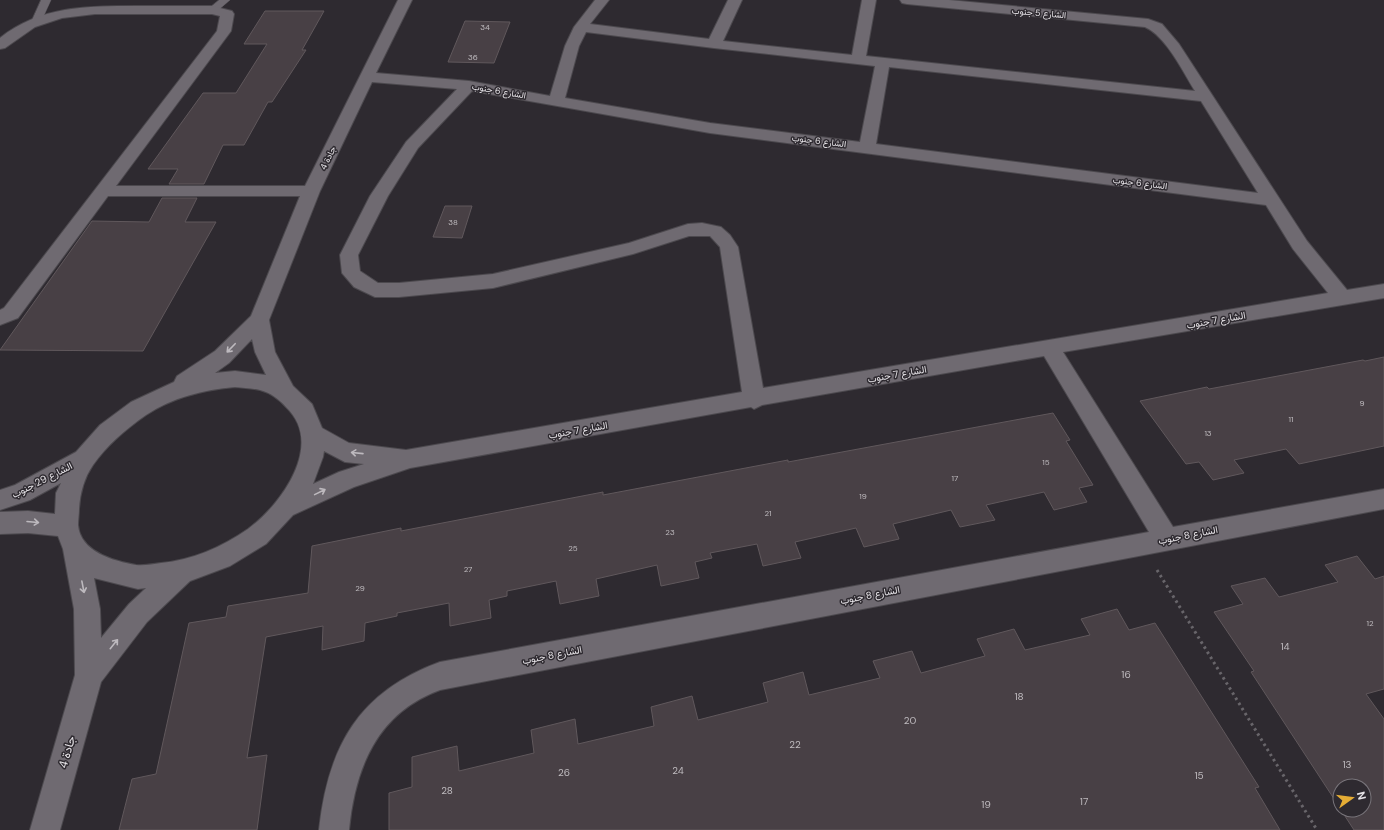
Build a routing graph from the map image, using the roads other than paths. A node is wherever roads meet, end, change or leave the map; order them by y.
1 (46, 0) edge
2 (225, 0) edge
3 (405, 0) edge
4 (602, 0) edge
5 (735, 0) edge
6 (869, 0) edge
7 (907, 0) edge
8 (212, 10) junction
9 (37, 20) junction
10 (581, 27) junction
11 (714, 44) junction
12 (0, 45) edge
13 (858, 60) junction
14 (883, 62) junction
15 (367, 77) junction
16 (469, 86) junction
17 (1204, 97) junction
18 (556, 101) junction
19 (867, 148) junction
20 (105, 191) junction
21 (311, 192) junction
22 (1272, 200) junction
23 (1384, 291) edge
24 (1343, 298) junction
25 (0, 318) edge
26 (259, 320) junction
27 (1049, 347) junction
28 (173, 391) junction
29 (285, 392) junction
30 (754, 400) junction
31 (313, 434) junction
32 (410, 458) junction
33 (84, 459) junction
34 (1384, 499) edge
35 (0, 500) edge
36 (285, 508) junction
37 (0, 523) edge
38 (71, 537) junction
39 (1167, 539) junction
40 (182, 573) junction
41 (89, 675) junction
42 (45, 830) edge
43 (334, 830) edge

1 - 9 lane
2 - 8 lane
3 - 15 street, جادة 4
4 - 10 street
5 - 11 street
6 - 13 street
7 - 17 street, الشارع 5 جنوب
8 - 9 street
8 - 20 street
9 - 12 street
10 - 11 street
10 - 18 street
11 - 13 street
13 - 14 street
14 - 17 street
14 - 19 street
15 - 16 street, الشارع 6 جنوب
15 - 21 street, جادة 4
16 - 18 street, الشارع 6 جنوب
16 - 30 street
17 - 22 street
18 - 19 street, الشارع 6 جنوب
19 - 22 street, الشارع 6 جنوب
20 - 21 street
20 - 25 street
21 - 26 street, جادة 4
22 - 24 street
23 - 24 street, الشارع 7 جنوب
24 - 27 street, الشارع 7 جنوب
26 -> 28 street, جادة 4
26 - 29 street
27 - 30 street, الشارع 7 جنوب
27 - 39 street
28 - 29 street
28 - 33 street
29 - 31 street
30 - 32 street, الشارع 7 جنوب
32 -> 31 street, الشارع 7 جنوب
31 - 36 street
36 -> 32 street, الشارع 7 جنوب
33 - 35 street, الشارع 29 جنوب
33 - 38 street, جادة 4
34 - 39 street, الشارع 8 جنوب
36 - 40 street
37 -> 38 street
38 - 40 street
38 -> 41 street, جادة 4
39 - 43 street, الشارع 8 جنوب
41 -> 40 street, جادة 4
41 - 42 street, جادة 4

